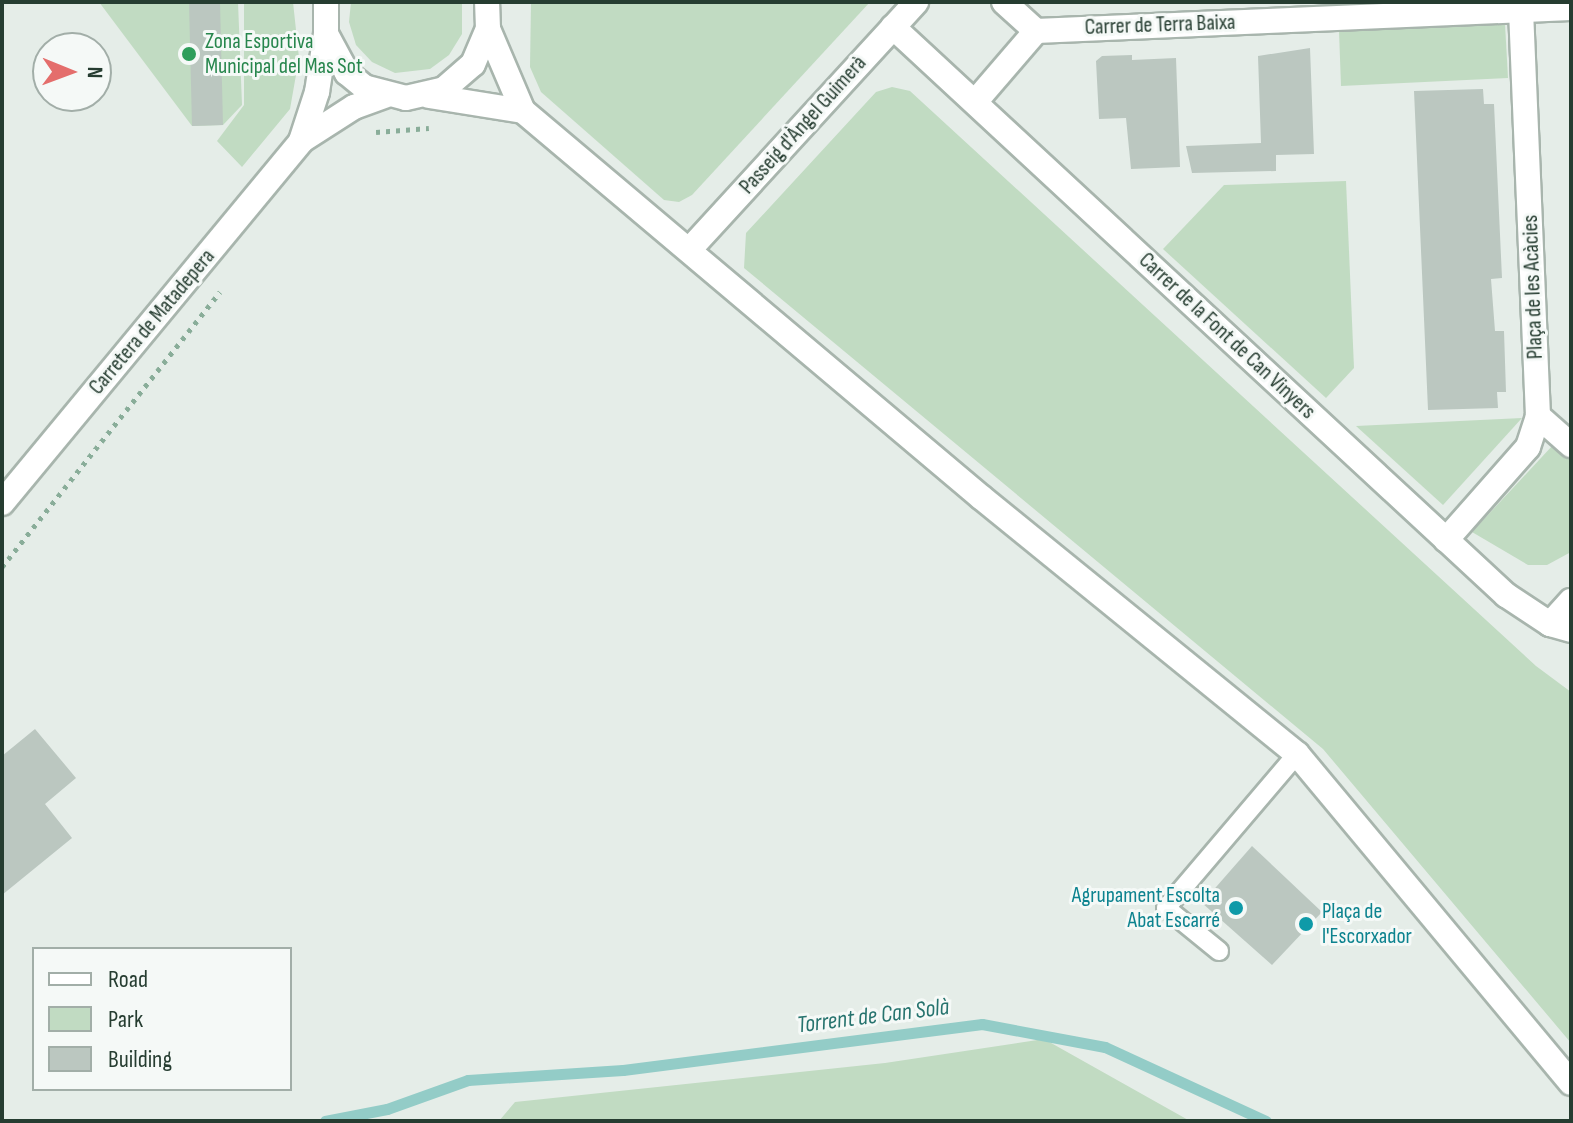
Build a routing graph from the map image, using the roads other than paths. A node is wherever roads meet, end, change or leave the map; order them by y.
1 (326, 2) edge
2 (487, 2) edge
3 (916, 2) edge
4 (1004, 2) edge
5 (1522, 6) edge
6 (1571, 8) edge
7 (893, 27) junction
8 (488, 29) junction
9 (1036, 31) junction
10 (326, 34) junction
11 (385, 96) junction
12 (427, 96) junction
13 (975, 102) junction
14 (523, 111) junction
15 (301, 141) junction
16 (690, 249) junction
17 (1538, 416) junction
18 (1571, 445) edge
19 (3, 500) edge
20 (1446, 540) junction
21 (1571, 601) edge
22 (1560, 627) edge
23 (1297, 754) junction
24 (1219, 951) dead end
25 (1571, 1083) edge

1 - 10 street
2 - 8 street
3 - 7 street, Passeig d'Àngel Guimerà
4 - 9 street
5 - 6 street, Carrer de Terra Baixa
5 - 9 street, Carrer de Terra Baixa
5 - 17 street, Plaça de les Acàcies
7 - 13 street, Carrer de la Font de Can Vinyers
7 - 16 street, Passeig d'Àngel Guimerà
8 - 12 street
8 - 14 street
9 - 13 street
10 - 11 street
10 - 15 street
11 - 12 street
11 - 15 street
12 - 14 street
13 - 20 street, Carrer de la Font de Can Vinyers
14 - 16 street
15 - 19 street, Carretera de Matadepera
16 - 23 street
17 - 18 street
17 - 20 street, Plaça de les Acàcies
20 - 22 street, Carrer de la Font de Can Vinyers
21 - 22 street
23 - 24 lane
23 - 25 street

